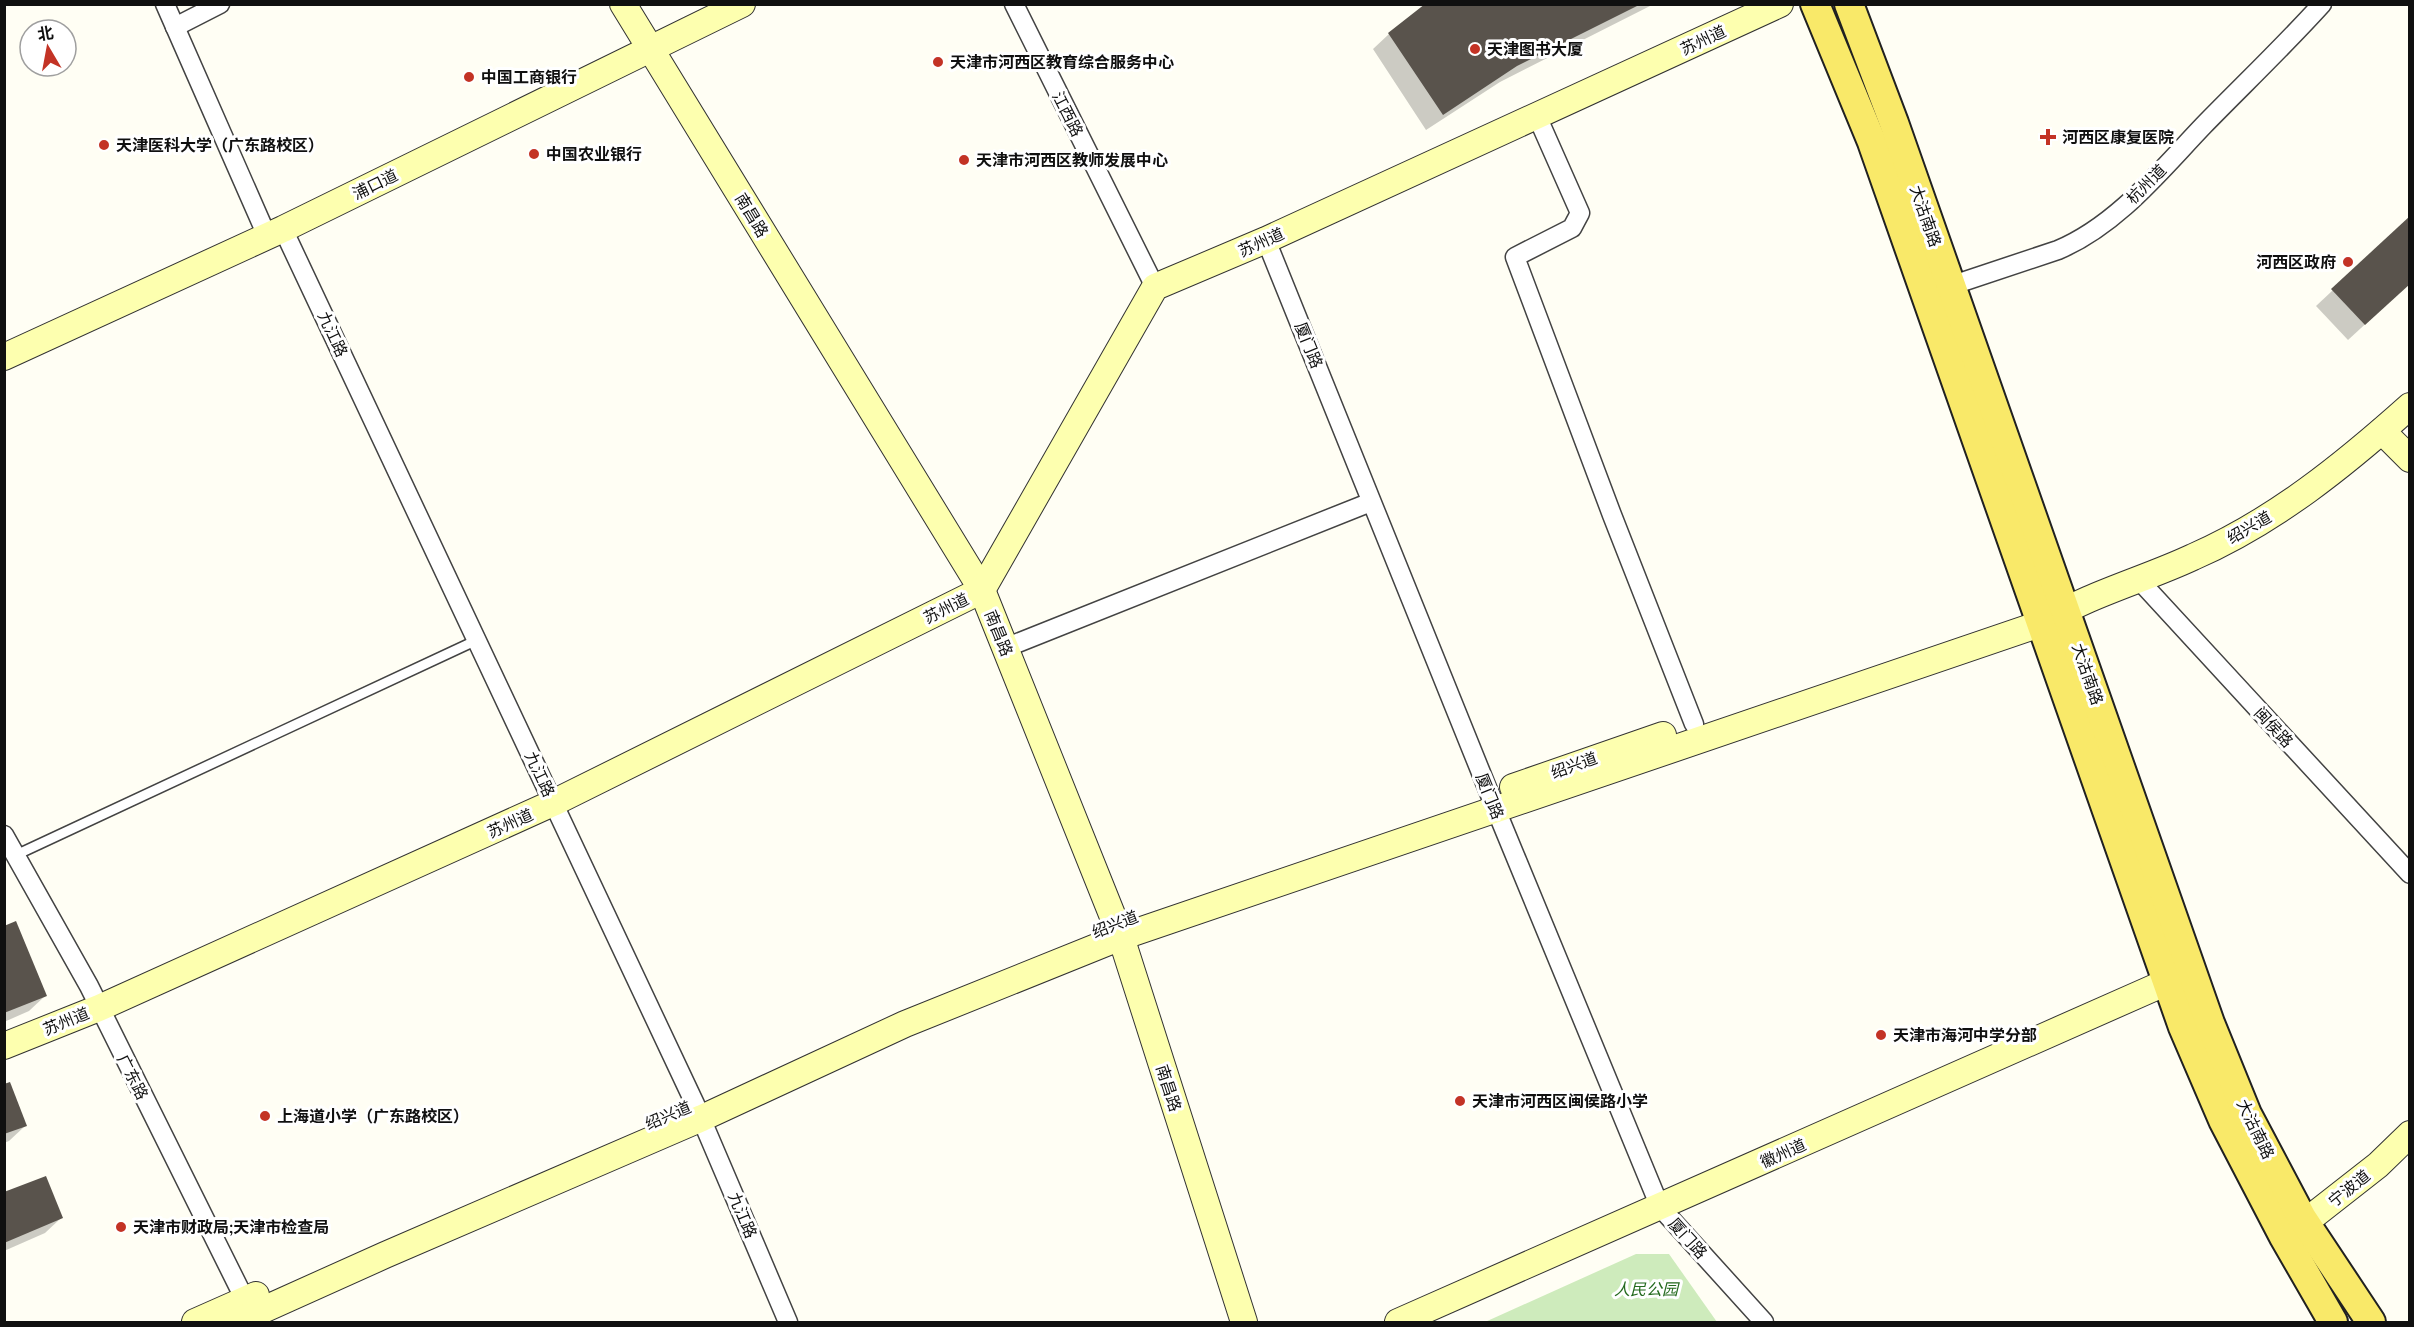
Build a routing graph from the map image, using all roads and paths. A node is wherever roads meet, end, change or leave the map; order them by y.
1 (165, 4) edge
2 (220, 4) edge
3 (623, 4) edge
4 (741, 4) edge
5 (1014, 4) edge
6 (1780, 4) edge
7 (1815, 4) edge
8 (1849, 4) edge
9 (2322, 4) edge
10 (176, 27) junction
11 (651, 50) junction
12 (1537, 116) junction
13 (275, 232) junction
14 (1266, 240) junction
15 (1155, 287) junction
16 (1938, 290) junction
17 (4, 357) edge
18 (2409, 406) edge
19 (2382, 431) junction
20 (2409, 459) edge
21 (1371, 502) junction
22 (2139, 580) junction
23 (982, 590) junction
24 (2049, 614) junction
25 (477, 640) junction
26 (1005, 648) junction
27 (1694, 724) junction
28 (554, 803) junction
29 (1493, 803) junction
30 (4, 835) edge
31 (16, 855) junction
32 (2409, 874) edge
33 (1118, 930) junction
34 (2167, 982) junction
35 (99, 1008) junction
36 (4, 1046) edge
37 (698, 1111) junction
38 (2409, 1134) edge
39 (1660, 1207) junction
40 (2295, 1230) junction
41 (247, 1315) edge
42 (195, 1323) edge
43 (788, 1323) edge
44 (1244, 1323) edge
45 (1398, 1323) edge
46 (1764, 1323) edge
47 (2333, 1323) edge
48 (2371, 1323) edge

1 - 10 street, 九江路
2 - 10 street
3 - 11 street, 南昌路
4 - 11 street, 浦口道
5 - 15 street, 江西路
6 - 12 street, 苏州道
7 - 16 main road, 大沽南路
8 - 16 main road, 大沽南路
9 - 16 street, 杭州道
10 - 13 street, 九江路
11 - 13 street, 浦口道
11 - 23 street, 南昌路
12 - 14 street, 苏州道
12 - 27 street
13 - 17 street, 浦口道
13 - 25 street, 九江路
14 - 15 street, 苏州道
14 - 21 street, 厦门路
15 - 23 street, 苏州道
16 - 24 main road, 大沽南路
18 - 19 street, 绍兴道
19 - 20 street
19 - 22 street, 绍兴道
21 - 26 street
21 - 29 street, 厦门路
22 - 24 street, 绍兴道
22 - 32 street, 闽侯路
23 - 26 street, 南昌路
23 - 28 street, 苏州道
24 - 27 street, 绍兴道
24 - 29 street, 绍兴道
24 - 34 main road, 大沽南路
24 - 40 main road, 大沽南路
25 - 28 street, 九江路
25 - 31 lane
26 - 33 street, 南昌路
27 - 29 street, 绍兴道
28 - 35 street, 苏州道
28 - 37 street, 九江路
29 - 33 street, 绍兴道
29 - 39 street, 厦门路
30 - 31 street, 广东路
31 - 35 street, 广东路
33 - 37 street, 绍兴道
33 - 44 street, 南昌路
34 - 39 street, 徽州道
34 - 40 main road, 大沽南路
35 - 36 street, 苏州道
35 - 41 street, 广东路
37 - 41 street, 绍兴道
37 - 43 street, 九江路
38 - 40 street, 宁波道
39 - 45 street, 徽州道
39 - 46 street, 厦门路
40 - 47 main road, 大沽南路
40 - 48 main road, 大沽南路
41 - 42 street, 绍兴道

